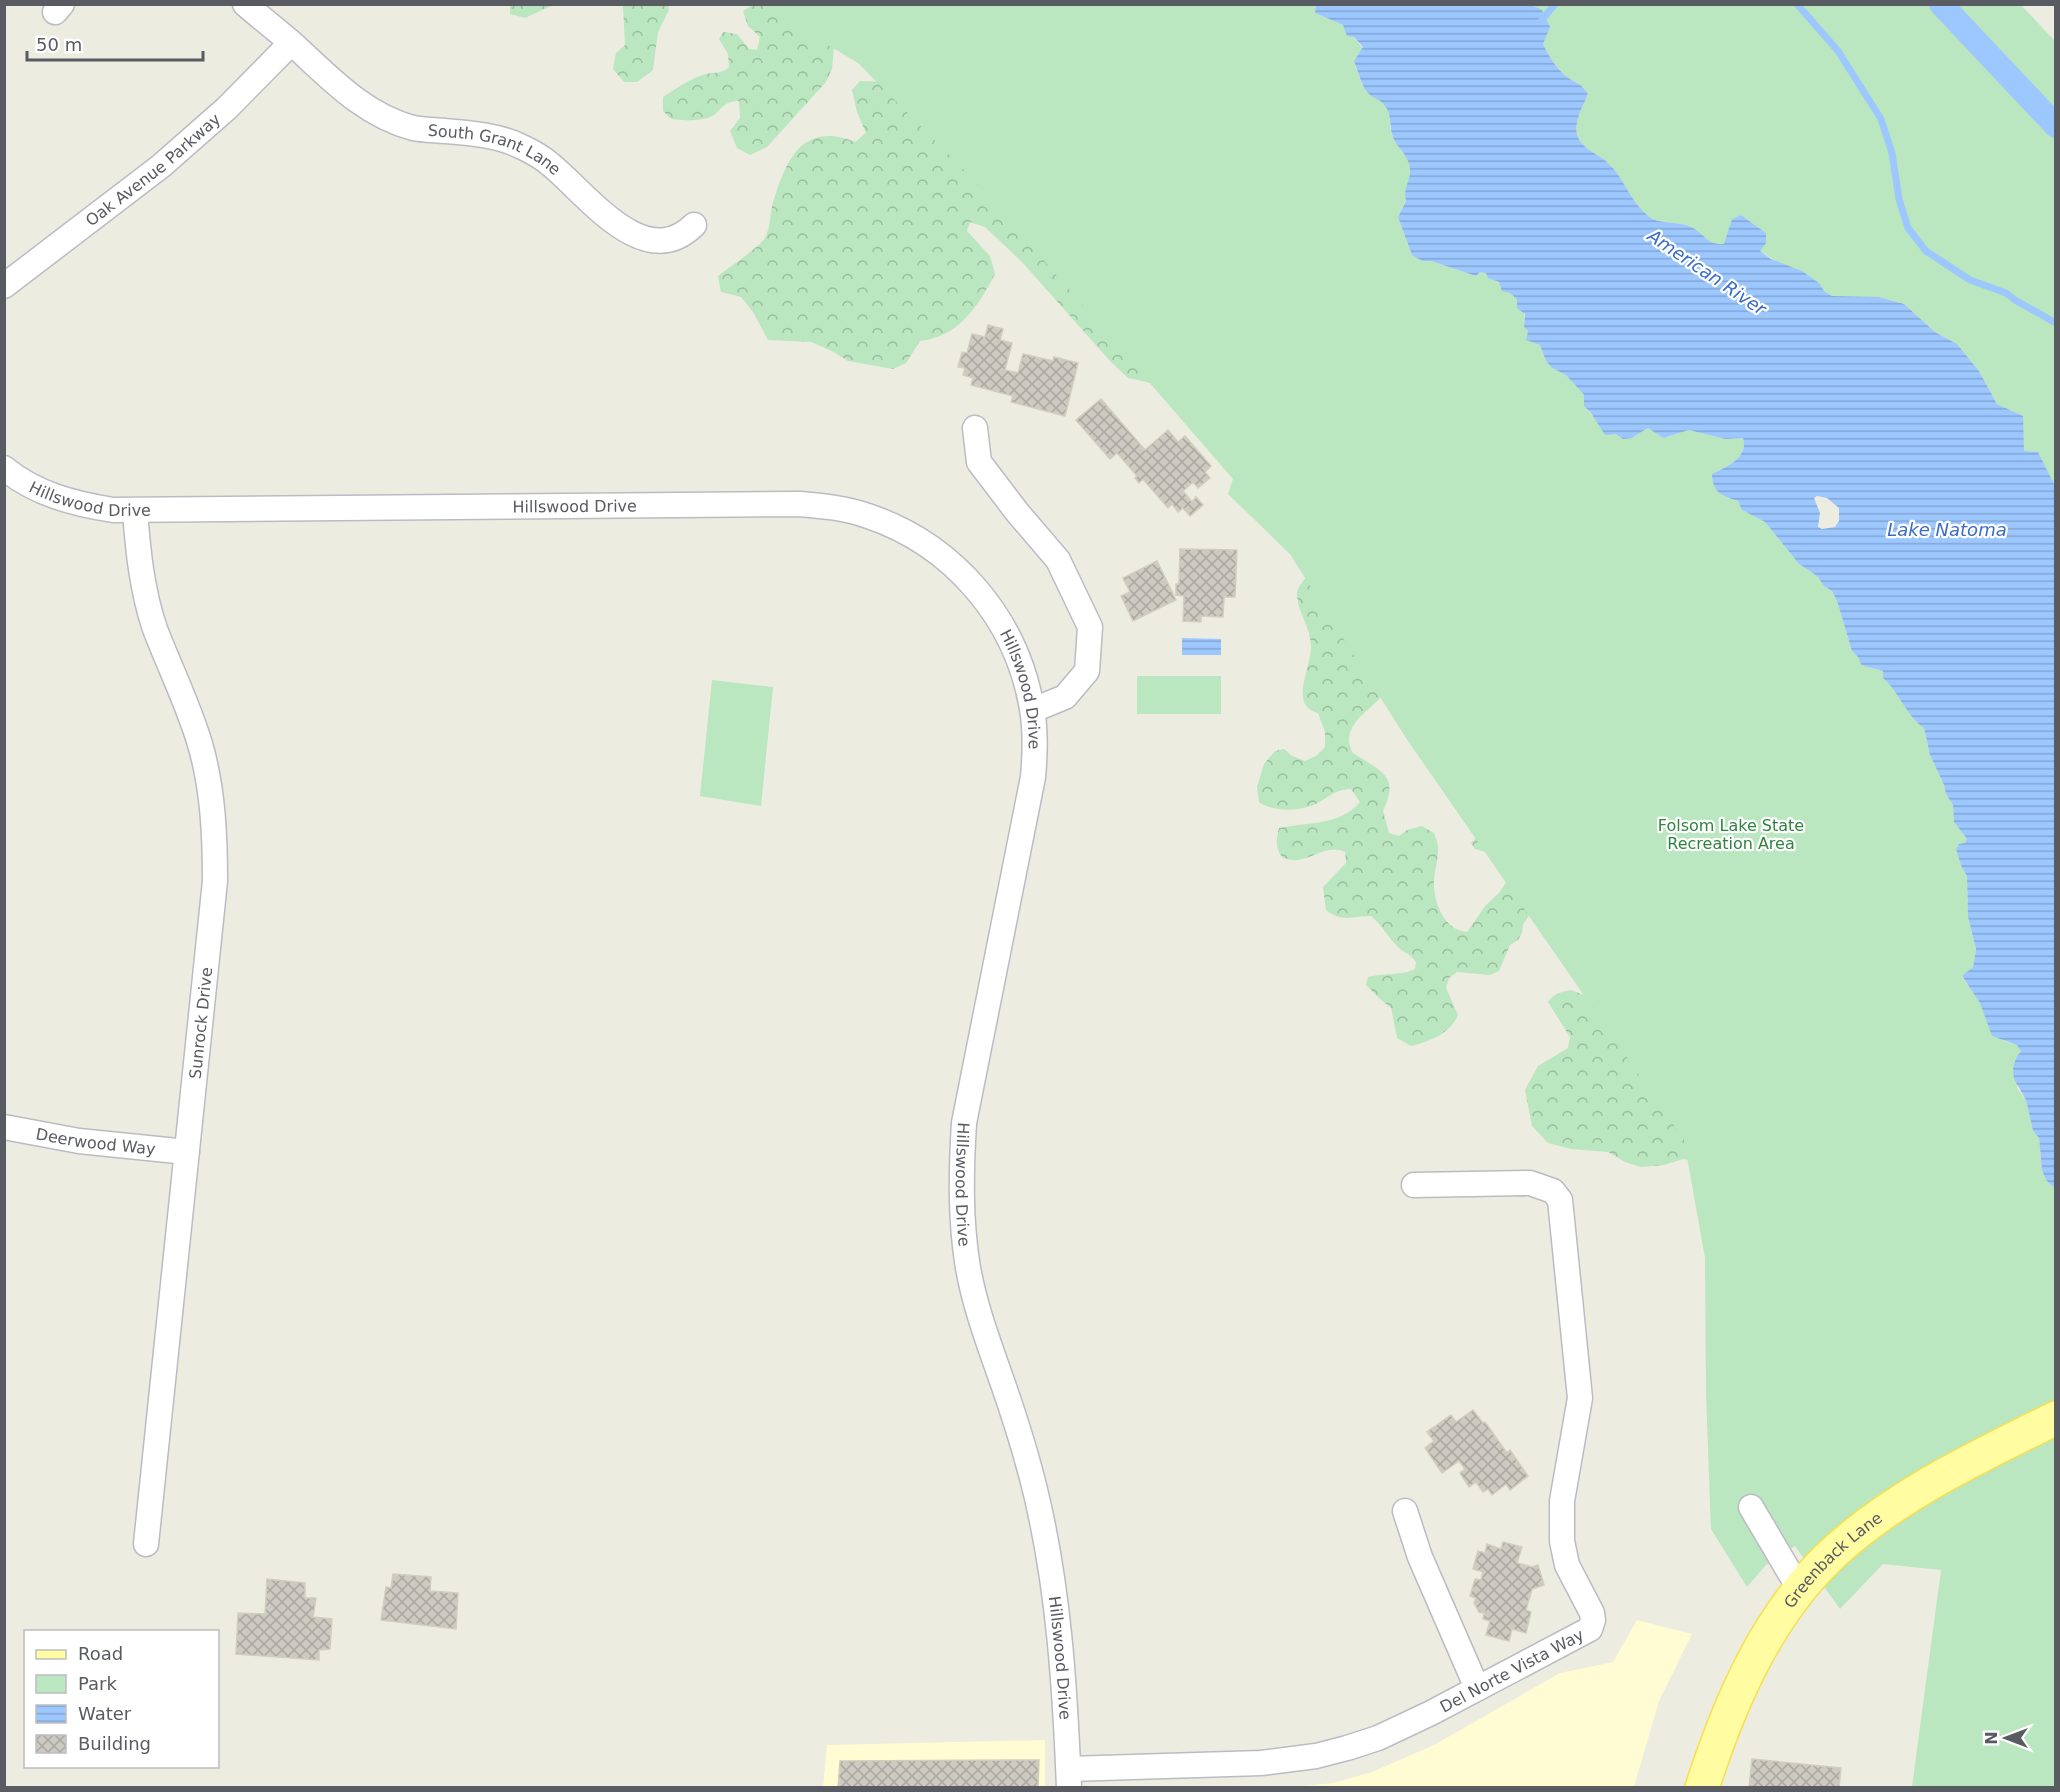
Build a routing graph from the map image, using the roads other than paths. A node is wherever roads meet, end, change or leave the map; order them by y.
1 (244, 4) edge
2 (291, 43) junction
3 (694, 225) dead end
4 (4, 286) edge
5 (975, 428) dead end
6 (4, 468) edge
7 (135, 511) junction
8 (1033, 710) junction
9 (4, 1127) edge
10 (187, 1152) junction
11 (1414, 1185) dead end
12 (2055, 1418) edge
13 (1751, 1507) dead end
14 (1405, 1511) dead end
15 (146, 1545) dead end
16 (1800, 1590) junction
17 (1477, 1688) junction
18 (1069, 1778) edge
19 (1702, 1788) edge

1 - 2 street, South Grant Lane
2 - 3 street, South Grant Lane
2 - 4 street, Oak Avenue Parkway
5 - 8 street
6 - 7 street, Hillswood Drive
7 - 8 street, Hillswood Drive
7 - 10 street, Sunrock Drive
8 - 18 street, Hillswood Drive
9 - 10 street, Deerwood Way
10 - 15 street, Sunrock Drive
11 - 17 street, Del Norte Vista Way
12 - 16 main road, Greenback Lane
13 - 16 street
14 - 17 street
16 - 19 main road, Greenback Lane
17 - 18 street, Del Norte Vista Way

